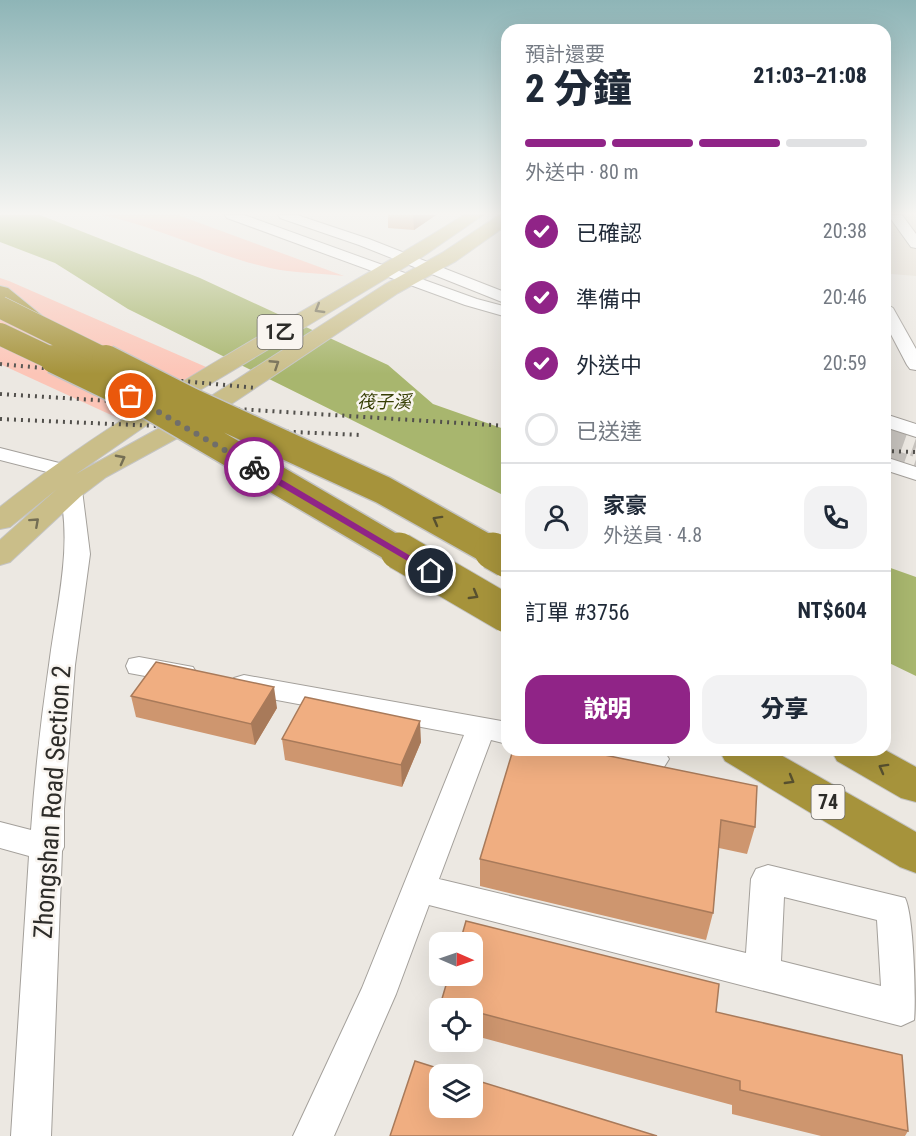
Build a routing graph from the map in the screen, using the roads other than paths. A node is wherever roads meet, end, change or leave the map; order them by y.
1 (360, 268) edge
2 (394, 268) edge
3 (429, 268) joint
4 (386, 278) junction
5 (0, 293) edge
6 (501, 294) edge
7 (471, 302) junction
8 (0, 307) edge
9 (501, 310) edge
10 (501, 314) edge
11 (0, 315) edge
12 (891, 315) edge
13 (501, 319) edge
14 (11, 333) edge
15 (908, 336) edge
16 (916, 365) edge
17 (175, 396) junction
18 (891, 422) edge
19 (916, 431) edge
20 (0, 454) edge
21 (891, 465) edge
22 (916, 474) edge
23 (68, 480) junction
24 (0, 521) edge
25 (0, 556) edge
26 (501, 556) edge
27 (501, 610) edge
28 (139, 666) dead end
29 (494, 731) edge
30 (637, 756) edge
31 (749, 756) edge
32 (862, 756) edge
33 (654, 759) dead end
34 (916, 786) edge
35 (0, 836) edge
36 (48, 847) junction
37 (916, 854) edge
38 (419, 888) junction
39 (762, 973) junction
40 (31, 1136) edge
41 (313, 1136) edge

1 - 4 street
2 - 4 main road, 1乙
3 - 4 main road, 1乙
3 - 6 street
4 - 7 street
4 -> 17 main road, 1乙
23 -> 4 main road, 1乙
5 - 14 highway
7 - 9 street
7 - 10 street
7 - 13 street
8 - 14 highway, bridge
11 - 17 street
12 - 15 street
14 - 17 street
26 -> 14 highway, bridge
14 -> 27 highway, bridge
15 - 16 street
17 - 23 main road, 1乙
18 - 19 street
20 - 23 street
21 - 22 street
23 - 24 main road, 1乙
25 -> 23 main road, 1乙
23 - 36 street, Zhongshan Road Section 2
28 - 29 street
29 - 38 street
30 - 33 street
31 -> 37 highway, 74
34 -> 32 highway
35 - 36 street
36 - 40 street, Zhongshan Road Section 2
38 - 39 street
38 - 41 street
39 - 39 street

